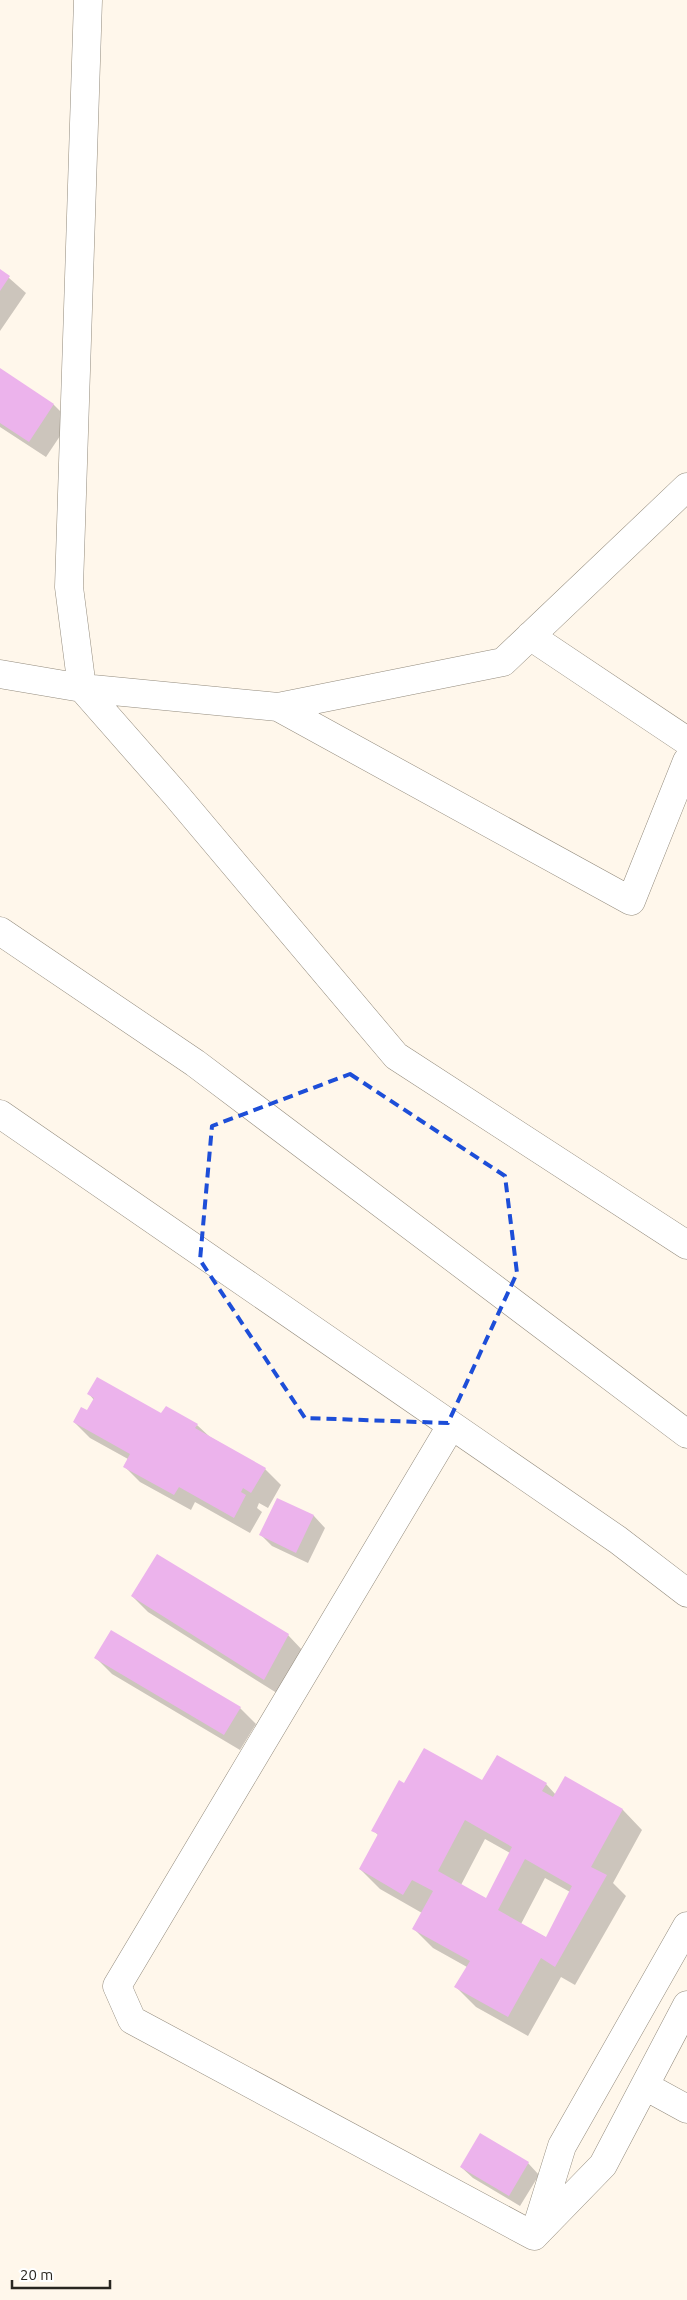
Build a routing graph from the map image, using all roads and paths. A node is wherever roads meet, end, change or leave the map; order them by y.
1 (88, 0) edge
2 (687, 487) edge
3 (530, 636) junction
4 (0, 674) edge
5 (82, 688) junction
6 (278, 707) junction
7 (687, 741) edge
8 (687, 760) edge
9 (0, 932) edge
10 (0, 1114) edge
11 (687, 1245) edge
12 (451, 1426) junction
13 (687, 1434) edge
14 (687, 1593) edge
15 (687, 1926) edge
16 (687, 2005) edge
17 (645, 2086) junction
18 (687, 2109) edge
19 (534, 2236) junction

1 - 5 lane
2 - 3 lane
3 - 6 lane
3 - 7 lane
4 - 5 lane
5 - 6 lane
5 - 11 lane
6 - 8 lane
9 - 13 lane
10 - 12 lane
12 - 14 lane
12 - 19 lane
15 - 19 lane
16 - 17 lane
17 - 18 lane
17 - 19 lane

